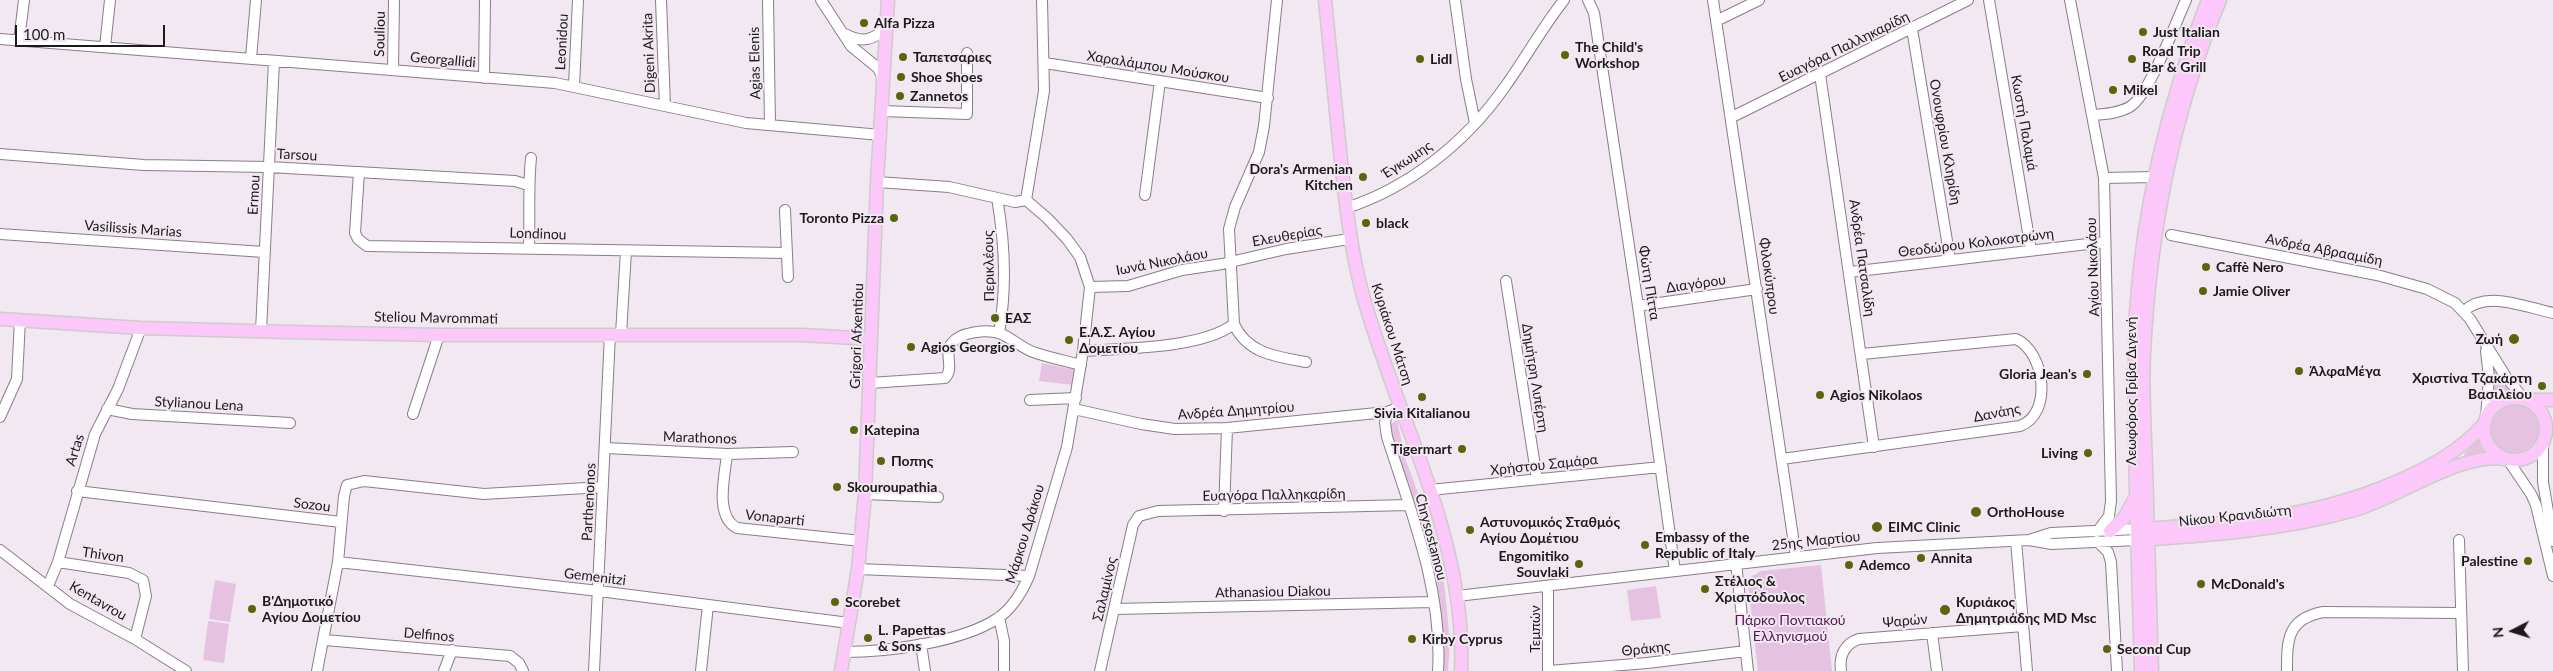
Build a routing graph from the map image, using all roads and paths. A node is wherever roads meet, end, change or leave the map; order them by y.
1 (24, 0) edge
2 (110, 0) edge
3 (256, 0) edge
4 (394, 0) edge
5 (485, 0) edge
6 (578, 0) edge
7 (661, 0) edge
8 (768, 0) edge
9 (821, 0) edge
10 (888, 0) edge
11 (1042, 0) edge
12 (1277, 0) edge
13 (1325, 0) edge
14 (1455, 0) edge
15 (1564, 0) edge
16 (1588, 0) edge
17 (1713, 0) edge
18 (1759, 0) edge
19 (1968, 0) edge
20 (1989, 0) edge
21 (2070, 0) edge
22 (2186, 0) edge
23 (2208, 0) edge
24 (2220, 0) edge
25 (1716, 21) junction
26 (886, 27) junction
27 (1912, 29) junction
28 (845, 34) junction
29 (0, 39) edge
30 (19, 41) junction
31 (105, 47) junction
32 (967, 53) dead end
33 (250, 58) junction
34 (274, 61) junction
35 (1045, 64) junction
36 (393, 69) junction
37 (1820, 74) junction
38 (484, 78) junction
39 (884, 79) junction
40 (1160, 81) junction
41 (574, 86) junction
42 (1268, 98) junction
43 (665, 106) junction
44 (882, 111) junction
45 (2094, 115) junction
46 (1732, 117) junction
47 (1475, 123) junction
48 (770, 125) junction
49 (880, 135) junction
50 (0, 154) edge
51 (531, 158) dead end
52 (269, 167) junction
53 (359, 172) junction
54 (2154, 177) junction
55 (2104, 178) junction
56 (878, 182) junction
57 (528, 185) junction
58 (1145, 195) dead end
59 (997, 198) junction
60 (1026, 200) junction
61 (1346, 208) junction
62 (785, 210) dead end
63 (0, 234) edge
64 (2171, 235) dead end
65 (1349, 239) junction
66 (2105, 242) junction
67 (529, 247) junction
68 (2031, 250) junction
69 (626, 251) junction
70 (264, 252) junction
71 (787, 253) junction
72 (1950, 259) junction
73 (1230, 262) junction
74 (1850, 272) junction
75 (788, 276) dead end
76 (1506, 280) dead end
77 (1090, 287) junction
78 (1757, 289) junction
79 (1638, 306) junction
80 (2464, 311) junction
81 (2553, 313) edge
82 (0, 319) edge
83 (20, 320) junction
84 (1234, 324) junction
85 (141, 328) junction
86 (261, 331) junction
87 (999, 333) junction
88 (616, 334) junction
89 (439, 335) junction
90 (871, 339) junction
91 (2484, 345) junction
92 (1083, 351) junction
93 (1862, 354) junction
94 (1306, 362) dead end
95 (1081, 365) junction
96 (870, 383) junction
97 (1076, 398) junction
98 (1030, 400) dead end
99 (2525, 400) junction
100 (2553, 400) edge
101 (1401, 407) junction
102 (108, 409) junction
103 (1074, 409) junction
104 (1387, 412) junction
105 (413, 414) dead end
106 (0, 417) edge
107 (2485, 421) junction
108 (290, 423) dead end
109 (1227, 428) junction
110 (2547, 438) edge
111 (1874, 447) junction
112 (606, 448) junction
113 (793, 452) dead end
114 (727, 454) junction
115 (1782, 458) junction
116 (2506, 460) junction
117 (1660, 467) junction
118 (1537, 479) junction
119 (603, 487) junction
120 (1430, 490) junction
121 (77, 491) junction
122 (865, 494) junction
123 (938, 497) dead end
124 (2136, 497) junction
125 (1409, 506) junction
126 (1224, 511) junction
127 (1139, 516) joint
128 (341, 522) junction
129 (2143, 534) junction
130 (2102, 535) junction
131 (2459, 540) dead end
132 (861, 541) junction
133 (2016, 541) junction
134 (2553, 541) edge
135 (0, 550) edge
136 (1796, 557) junction
137 (58, 562) junction
138 (338, 562) junction
139 (1736, 563) junction
140 (858, 569) junction
141 (1675, 571) junction
142 (1029, 576) junction
143 (2553, 576) edge
144 (48, 586) junction
145 (1548, 586) junction
146 (600, 591) junction
147 (1457, 596) junction
148 (1433, 602) junction
149 (708, 604) junction
150 (1114, 609) junction
151 (2461, 612) junction
152 (999, 617) junction
153 (849, 623) junction
154 (2023, 626) junction
155 (1932, 633) junction
156 (135, 639) junction
157 (325, 640) junction
158 (921, 644) junction
159 (452, 650) junction
160 (1746, 651) junction
161 (844, 652) junction
162 (167, 666) edge
163 (1647, 667) edge
164 (1841, 668) edge
165 (186, 671) edge
166 (317, 671) edge
167 (444, 671) edge
168 (523, 671) edge
169 (594, 671) edge
170 (702, 671) edge
171 (841, 671) edge
172 (925, 671) edge
173 (1004, 671) edge
174 (1100, 671) edge
175 (1438, 671) edge
176 (1461, 671) edge
177 (1548, 671) edge
178 (1748, 671) edge
179 (1937, 671) edge
180 (2027, 671) edge
181 (2117, 671) edge
182 (2141, 671) edge
183 (2152, 671) edge
184 (2287, 671) edge
185 (2463, 671) edge

1 - 30 street
2 - 31 street
3 - 33 street
4 - 36 street, Souliou
5 - 38 street
6 - 41 street, Leonidou
7 - 43 street, Digeni Akrita
8 - 48 street, Agias Elenis
9 - 28 street
10 - 26 main road, Grigori Afxentiou
11 - 35 street
12 - 42 street
13 - 61 main road, Κυριάκου Μάτση
14 - 47 street
15 - 47 street, Έγκωμης
16 - 79 street, Φώτη Πίττα
17 - 25 street, Φιλοκύπρου
18 - 25 street
19 - 27 street, Ευαγόρα Παλληκαρίδη
20 - 68 street, Κωστή Παλαμά
21 - 45 street, Αγίου Νικολάου
22 - 45 street
23 - 54 main road, Λεωφόρος Γρίβα Διγενή
24 - 129 main road, Λεωφόρος Γρίβα Διγενή
25 - 46 street, Φιλοκύπρου
26 - 28 street
26 - 39 main road, Grigori Afxentiou
27 - 37 street, Ευαγόρα Παλληκαρίδη
27 - 72 street, Ονουφρίου Κληρίδη
28 - 39 street
29 - 30 street, Georgallidi
30 - 31 street, Georgallidi
31 - 33 street, Georgallidi
32 - 44 street
33 - 34 street, Georgallidi
34 - 36 street, Georgallidi
34 - 52 street, Ermou
35 - 40 street, Χαραλάμπου Μούσκου
35 - 60 street
36 - 38 street, Georgallidi
37 - 46 street, Ευαγόρα Παλληκαρίδη
37 - 74 street, Ανδρέα Πατσαλίδη
38 - 41 street, Georgallidi
39 - 44 main road, Grigori Afxentiou
40 - 42 street, Χαραλάμπου Μούσκου
40 - 58 street
41 - 43 street, Georgallidi
42 - 73 street
43 - 48 street, Georgallidi
44 - 49 main road, Grigori Afxentiou
45 - 55 street, Αγίου Νικολάου
46 - 78 street, Φιλοκύπρου
47 - 61 street, Έγκωμης
48 - 49 street, Georgallidi
49 - 56 main road, Grigori Afxentiou
50 - 52 street, Tarsou
51 - 57 street
52 - 53 street, Tarsou
52 - 70 street, Ermou
53 - 57 street, Tarsou
53 - 67 street, Londinou
54 - 55 street
54 - 124 main road, Λεωφόρος Γρίβα Διγενή
55 - 66 street, Αγίου Νικολάου
56 - 59 street
56 - 90 main road, Grigori Afxentiou
57 - 67 street
59 - 60 street
59 - 87 street, Περικλέους
60 - 77 street
61 - 65 main road, Κυριάκου Μάτση
62 - 71 street
63 - 70 street, Vasilissis Marias
64 - 80 street, Ανδρέα Αβρααμίδη
65 - 73 street, Ελευθερίας
65 - 101 main road, Κυριάκου Μάτση
66 - 68 street, Θεοδώρου Κολοκοτρώνη
66 - 130 street, Αγίου Νικολάου
67 - 69 street, Londinou
68 - 72 street, Θεοδώρου Κολοκοτρώνη
69 - 71 street, Londinou
69 - 88 street, Parthenonos
70 - 86 street, Ermou
71 - 75 street
72 - 74 street, Θεοδώρου Κολοκοτρώνη
73 - 77 street, Ιωνά Νικολάου
73 - 84 street
74 - 93 street, Ανδρέα Πατσαλίδη
76 - 118 street, Δημήτρη Λιπέρτη
77 - 92 street, Μάρκου Δράκου
78 - 79 street, Διαγόρου
78 - 115 street, Φιλοκύπρου
79 - 117 street, Φώτη Πίττα
80 - 81 street
80 - 91 street, Ανδρέα Αβρααμίδη
82 - 83 main road, Steliou Mavrommati
83 - 85 main road, Steliou Mavrommati
83 - 106 street
84 - 92 street
84 - 94 street
85 - 86 main road, Steliou Mavrommati
85 - 102 street, Artas
86 - 89 main road, Steliou Mavrommati
87 - 95 street
87 - 96 street
88 - 89 main road, Steliou Mavrommati
88 - 90 main road, Steliou Mavrommati
88 - 112 street, Parthenonos
89 - 105 street
90 - 96 main road, Grigori Afxentiou
91 - 99 street, Ανδρέα Αβρααμίδη
91 - 107 street, Ανδρέα Αβρααμίδη
92 - 95 street, Μάρκου Δράκου
93 - 111 street, Ανδρέα Πατσαλίδη
93 - 111 street, Δανάης
95 - 97 street, Μάρκου Δράκου
96 - 122 main road, Grigori Afxentiou
97 - 98 street
97 - 103 street, Μάρκου Δράκου
99 - 100 main road
99 - 107 main road
99 - 110 main road
101 - 104 street, Ανδρέα Δημητρίου
101 - 120 main road, Κυριάκου Μάτση
102 - 108 street, Stylianou Lena
102 - 121 street, Artas
103 - 109 street, Ανδρέα Δημητρίου
103 - 142 street, Μάρκου Δράκου
104 - 109 street, Ανδρέα Δημητρίου
104 - 125 street, Chrysostamou
107 - 116 main road
107 - 129 main road, Νίκου Κρανιδιώτη
109 - 126 street
110 - 116 main road
110 - 134 street
111 - 115 street, Δανάης
112 - 114 street, Marathonos
112 - 119 street, Parthenonos
113 - 114 street, Marathonos
114 - 132 street, Vonaparti
115 - 136 street, Φιλοκύπρου
116 - 129 main road, Νίκου Κρανιδιώτη
116 - 143 street
117 - 118 street, Χρήστου Σαμάρα
117 - 141 street, Φώτη Πίττα
118 - 120 street, Χρήστου Σαμάρα
119 - 128 street, Sozou
119 - 146 street, Parthenonos
120 - 147 main road, Κυριάκου Μάτση
121 - 128 street, Sozou
121 - 137 street, Artas
122 - 123 street
122 - 132 main road, Grigori Afxentiou
124 - 129 main road, Λεωφόρος Γρίβα Διγενή
124 - 130 main road
125 - 126 street, Ευαγόρα Παλληκαρίδη
125 - 148 street, Chrysostamou
126 - 127 street, Ευαγόρα Παλληκαρίδη
127 - 150 street, Σαλαμίνος
128 - 138 street
129 - 130 street, 25ης Μαρτίου
129 - 130 street, 25ης Μαρτίου
129 - 182 main road, Λεωφόρος Γρίβα Διγενή
129 - 183 main road, Λεωφόρος Γρίβα Διγενή
130 - 133 street, 25ης Μαρτίου
130 - 181 street
131 - 151 street
132 - 140 main road, Grigori Afxentiou
133 - 136 street, 25ης Μαρτίου
133 - 154 street
135 - 144 street, Kentavrou
136 - 139 street, 25ης Μαρτίου
137 - 144 street, Artas
137 - 156 street, Thivon
138 - 146 street, Gemenitzi
138 - 157 street
139 - 141 street, 25ης Μαρτίου
139 - 160 street
140 - 142 street
140 - 153 main road, Grigori Afxentiou
141 - 145 street, 25ης Μαρτίου
142 - 152 street, Μάρκου Δράκου
144 - 156 street, Kentavrou
145 - 147 street, 25ης Μαρτίου
145 - 177 street, Τεμπών
146 - 149 street, Gemenitzi
146 - 169 street, Parthenonos
147 - 176 main road, Κυριάκου Μάτση
148 - 150 street, Athanasiou Diakou
148 - 175 street, Chrysostamou
149 - 153 street, Gemenitzi
149 - 170 street
150 - 174 street, Σαλαμίνος
151 - 184 street
151 - 185 street
152 - 158 street, Μάρκου Δράκου
152 - 173 street
153 - 161 main road, Grigori Afxentiou
154 - 155 street, Ψαρών
154 - 180 street
155 - 164 street, Ψαρών
155 - 179 street
156 - 162 street, Kentavrou
157 - 159 street, Delfinos
157 - 166 street
158 - 161 street, Μάρκου Δράκου
158 - 172 street
159 - 167 street
159 - 168 street, Delfinos
160 - 163 street, Θράκης
160 - 178 street
161 - 171 main road, Grigori Afxentiou
162 - 165 street, Kentavrou
163 - 177 street, Θράκης

